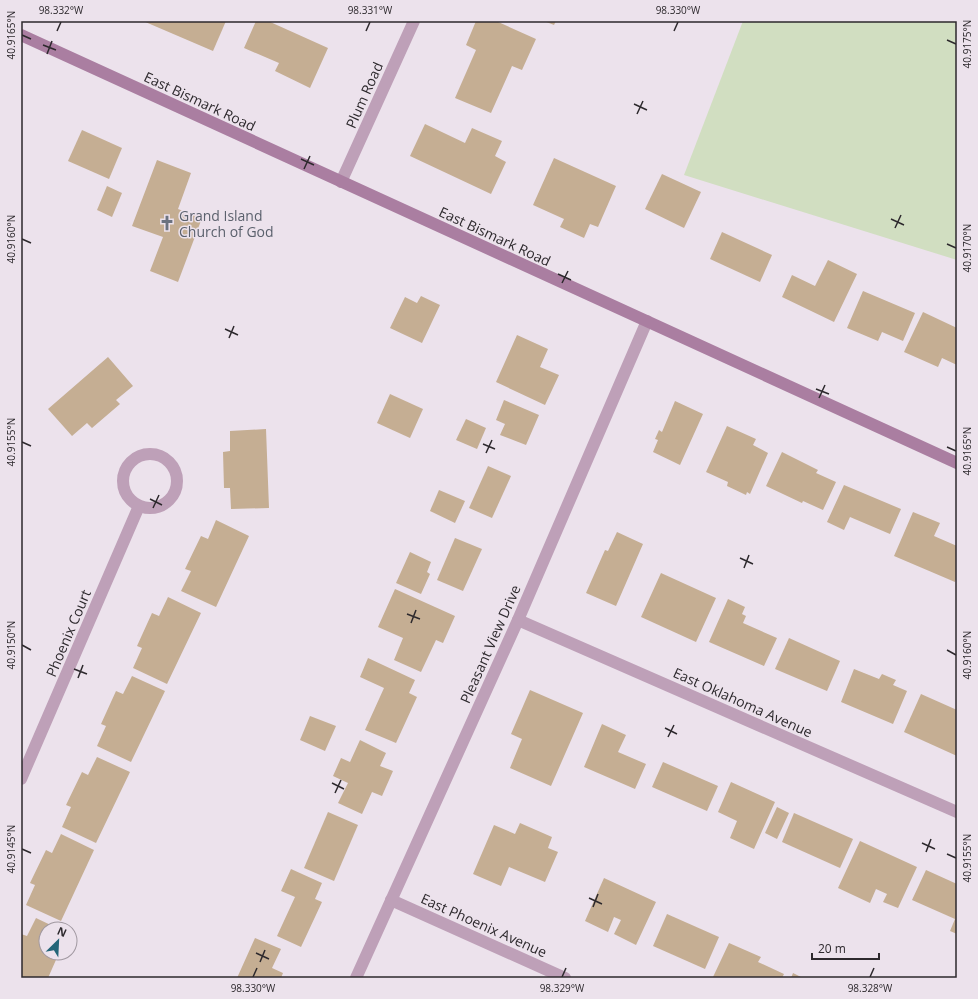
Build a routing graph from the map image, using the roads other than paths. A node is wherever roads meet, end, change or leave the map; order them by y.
1 (414, 21) edge
2 (21, 35) edge
3 (341, 182) junction
4 (647, 321) junction
5 (957, 463) edge
6 (139, 506) junction
7 (518, 620) junction
8 (22, 774) edge
9 (957, 812) edge
10 (391, 900) junction
11 (356, 978) edge
12 (565, 978) edge

1 - 3 street, Plum Road
2 - 3 street, East Bismark Road
3 - 4 street, East Bismark Road
4 - 5 street, East Bismark Road
4 - 7 street, Pleasant View Drive
6 - 6 street
6 - 8 street, Phoenix Court
7 - 9 street, East Oklahoma Avenue
7 - 10 street, Pleasant View Drive
10 - 11 street, Pleasant View Drive
10 - 12 street, East Phoenix Avenue

